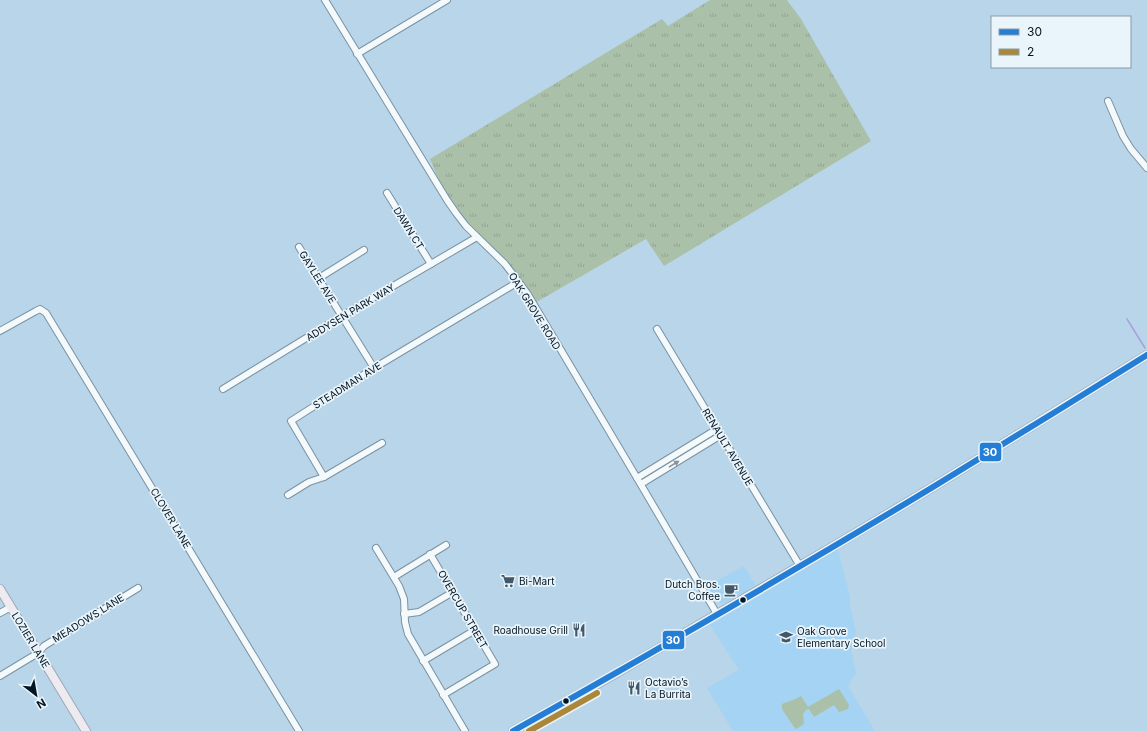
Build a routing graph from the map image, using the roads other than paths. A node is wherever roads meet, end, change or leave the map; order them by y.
1 (325, 0) edge
2 (447, 0) edge
3 (357, 54) junction
4 (1108, 101) dead end
5 (1147, 168) edge
6 (387, 192) dead end
7 (476, 237) junction
8 (299, 247) dead end
9 (364, 250) dead end
10 (431, 264) junction
11 (319, 278) junction
12 (518, 282) junction
13 (342, 316) junction
14 (657, 329) dead end
15 (0, 331) edge
16 (1147, 355) edge
17 (374, 368) junction
18 (223, 389) dead end
19 (717, 429) junction
20 (721, 435) junction
21 (382, 443) dead end
22 (324, 477) junction
23 (637, 478) junction
24 (641, 484) junction
25 (288, 495) dead end
26 (446, 545) dead end
27 (376, 548) dead end
28 (430, 554) junction
29 (800, 566) junction
30 (394, 577) junction
31 (138, 588) dead end
32 (0, 589) edge
33 (453, 592) junction
34 (11, 607) junction
35 (0, 613) edge
36 (404, 614) junction
37 (717, 614) junction
38 (475, 630) junction
39 (38, 653) junction
40 (423, 661) junction
41 (0, 676) edge
42 (443, 695) junction
43 (86, 731) edge
44 (299, 731) edge
45 (465, 731) edge
46 (513, 731) edge

1 - 3 street, OAK GROVE ROAD
2 - 3 street
3 - 7 street, OAK GROVE ROAD
4 - 5 street
6 - 10 street, DAWN CT
7 - 10 street, ADDYSEN PARK WAY
7 - 12 street, OAK GROVE ROAD
8 - 11 street, GAYLEE AVE
9 - 11 street
10 - 13 street, ADDYSEN PARK WAY
11 - 13 street, GAYLEE AVE
12 - 17 street, STEADMAN AVE
12 - 23 street, OAK GROVE ROAD
13 - 17 street, GAYLEE AVE
13 - 18 street, ADDYSEN PARK WAY
14 - 19 street, RENAULT AVENUE
15 - 44 street, CLOVER LANE
16 - 29 main road
17 - 22 street, STEADMAN AVE
19 - 20 street, RENAULT AVENUE
19 - 23 street
24 -> 20 street
20 - 29 street, RENAULT AVENUE
21 - 22 street
22 - 25 street
23 - 24 street, OAK GROVE ROAD
24 - 37 street, OAK GROVE ROAD
26 - 28 street
27 - 30 street
28 - 30 street
28 - 33 street, OVERCUP STREET
29 - 37 main road
30 - 36 street
31 - 39 street, MEADOWS LANE
32 - 34 main road, LOZIER LANE
33 - 36 street
33 - 38 street, OVERCUP STREET
34 - 35 street
34 - 39 main road, LOZIER LANE
36 - 40 street
37 - 46 main road
38 - 40 street
38 - 42 street, OVERCUP STREET
39 - 41 street, MEADOWS LANE
39 - 43 main road, LOZIER LANE
40 - 42 street
42 - 45 street

